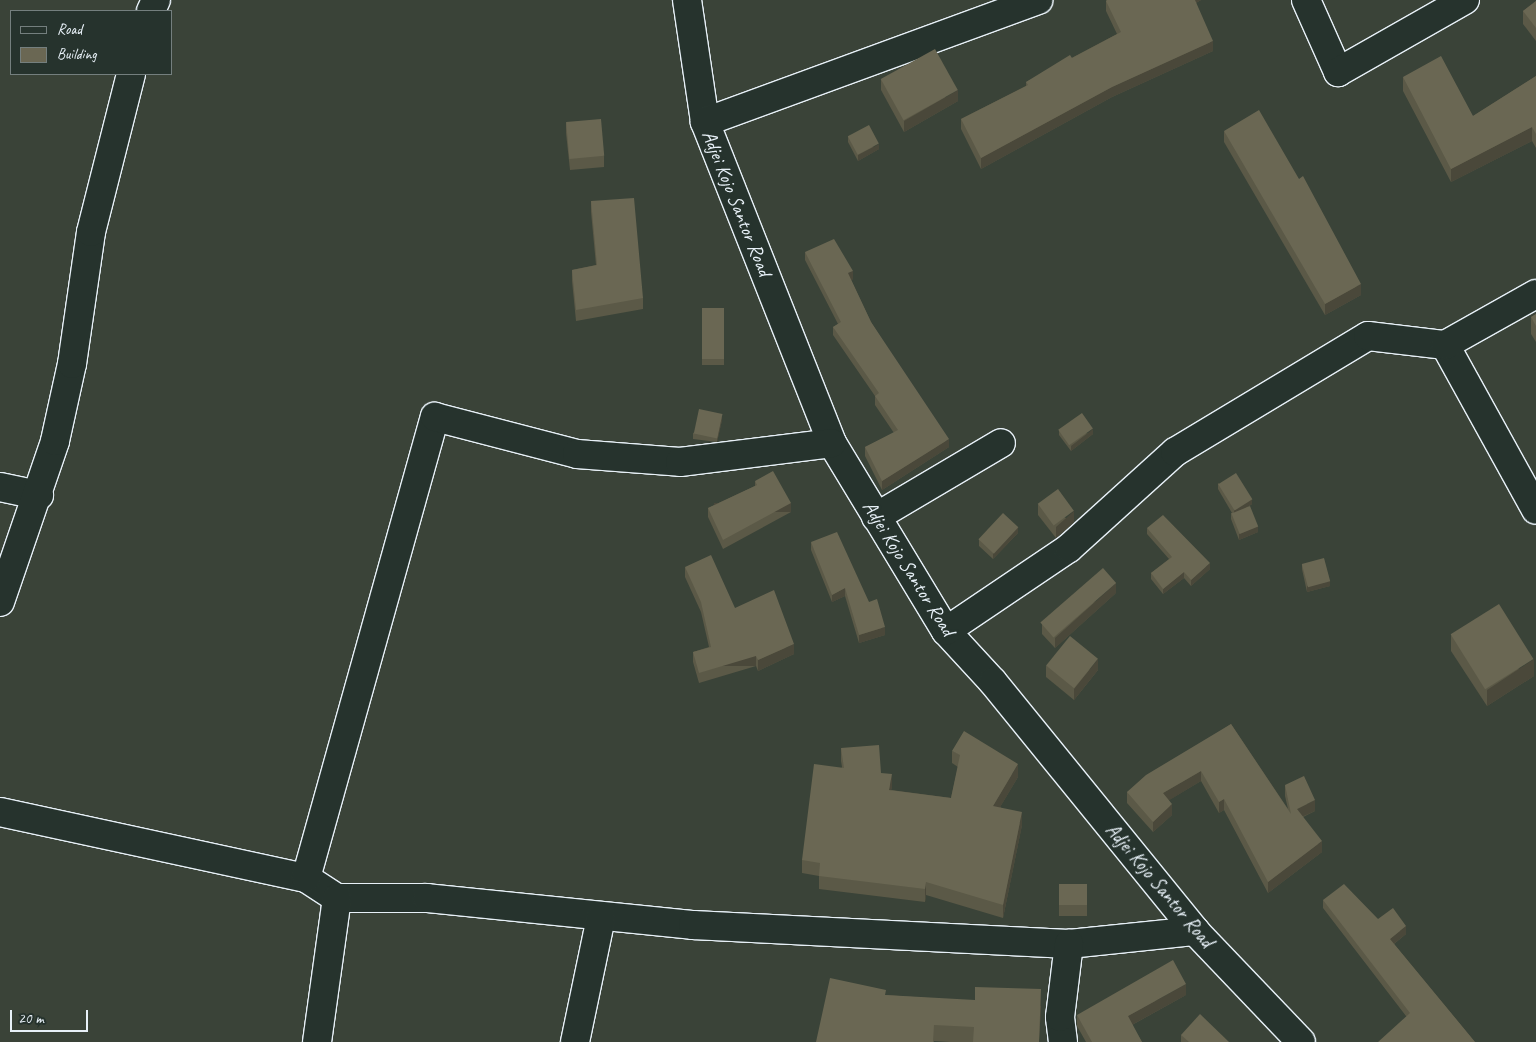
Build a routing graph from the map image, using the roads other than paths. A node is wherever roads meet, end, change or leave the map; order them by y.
1 (687, 0) edge
2 (1038, 0) edge
3 (1306, 0) edge
4 (1465, 0) edge
5 (131, 75) edge
6 (704, 122) junction
7 (1536, 294) edge
8 (1445, 345) junction
9 (1001, 443) dead end
10 (832, 444) junction
11 (0, 487) edge
12 (39, 495) junction
13 (1536, 510) edge
14 (876, 517) junction
15 (0, 602) edge
16 (946, 631) junction
17 (0, 812) edge
18 (306, 878) junction
19 (337, 898) junction
20 (601, 918) junction
21 (1195, 932) junction
22 (1070, 944) junction
23 (317, 1042) edge
24 (575, 1042) edge
25 (1063, 1042) edge
26 (1301, 1042) edge

1 - 6 street, Adjei Kojo Santor Road
2 - 6 street
3 - 4 street
5 - 12 street
6 - 10 street, Adjei Kojo Santor Road
7 - 8 street
8 - 13 street
8 - 16 street
9 - 14 street
10 - 14 street, Adjei Kojo Santor Road
10 - 18 street
11 - 12 street
12 - 15 street
14 - 16 street, Adjei Kojo Santor Road
16 - 21 street, Adjei Kojo Santor Road
17 - 18 street
18 - 19 street
19 - 20 street
19 - 23 street
20 - 22 street
20 - 24 street
21 - 22 street
21 - 26 street, Adjei Kojo Santor Road
22 - 25 street

